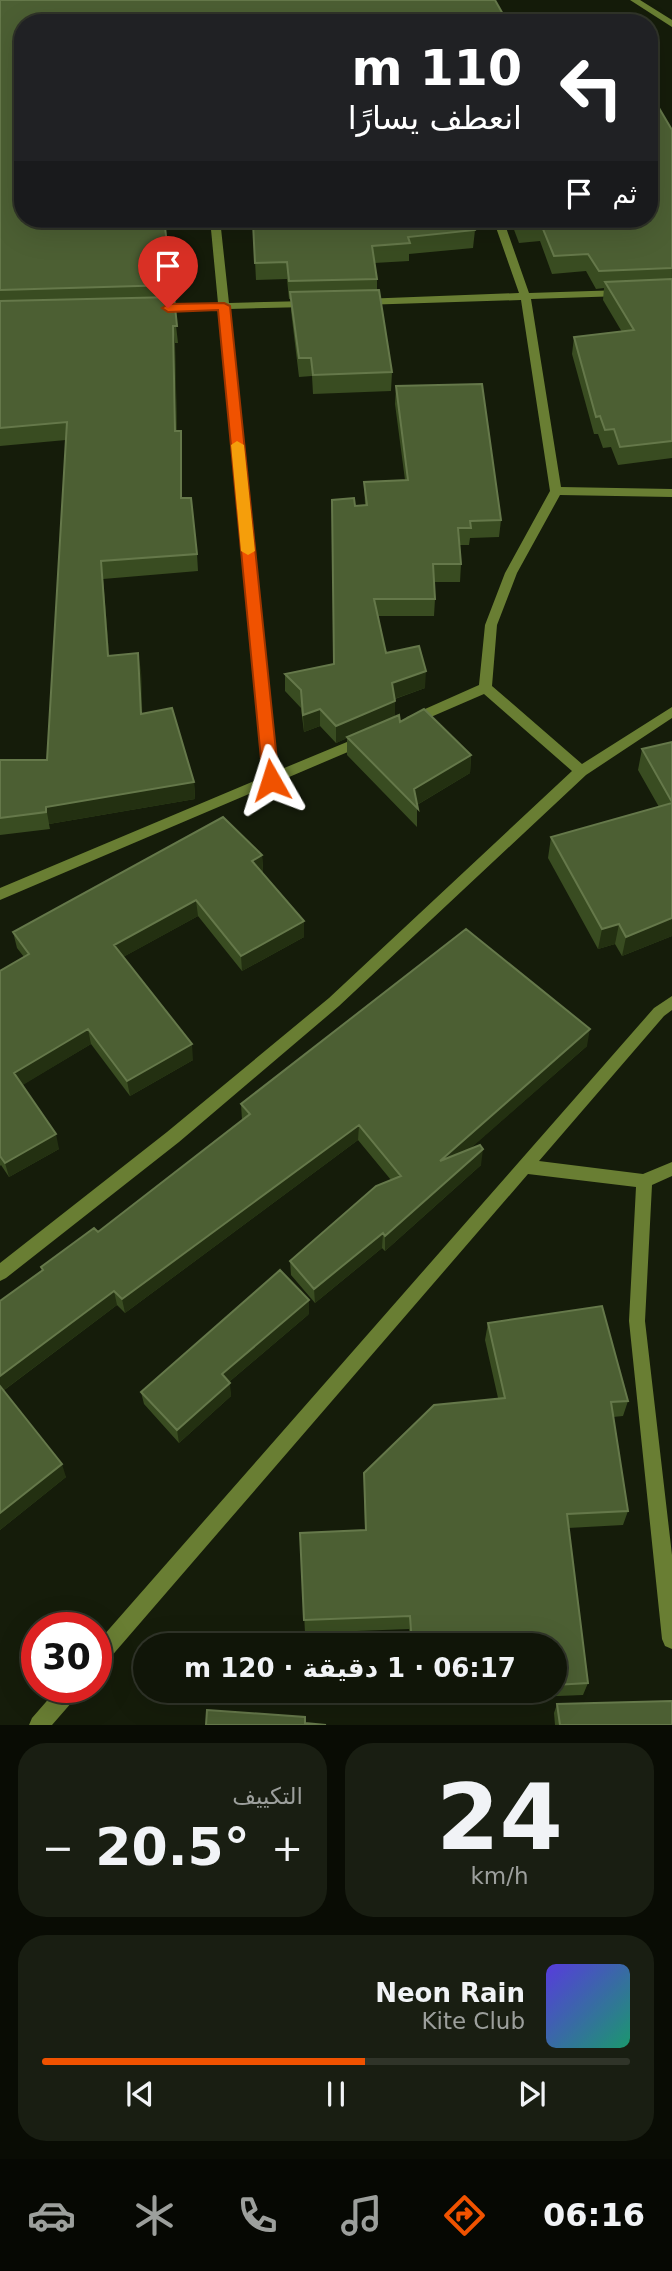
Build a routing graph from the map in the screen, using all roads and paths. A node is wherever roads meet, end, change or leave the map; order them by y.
1 (634, 0) edge
2 (656, 14) edge
3 (216, 228) edge
4 (501, 228) edge
5 (632, 292) edge
6 (526, 298) junction
7 (347, 303) edge
8 (320, 304) edge
9 (224, 306) junction
10 (140, 309) edge
11 (556, 491) junction
12 (672, 493) edge
13 (485, 688) junction
14 (672, 712) edge
15 (397, 726) edge
16 (372, 737) edge
17 (581, 771) junction
18 (271, 780) junction
19 (0, 894) edge
20 (672, 1002) edge
21 (525, 1166) junction
22 (672, 1169) edge
23 (644, 1181) junction
24 (0, 1273) edge
25 (672, 1639) edge
26 (112, 1641) edge
27 (58, 1703) edge
28 (39, 1725) edge

1 - 2 street
3 - 9 street
4 - 6 street
5 - 6 street
6 - 7 street
6 - 11 street
8 - 9 street
9 - 10 street
9 - 18 street
11 - 12 street
11 - 13 street
13 - 15 street
13 - 17 street
14 - 17 street
16 - 18 street
17 - 24 street
18 - 19 street
20 - 21 street
21 - 23 street
21 - 26 street
22 - 23 street
23 - 25 street
27 - 28 street

